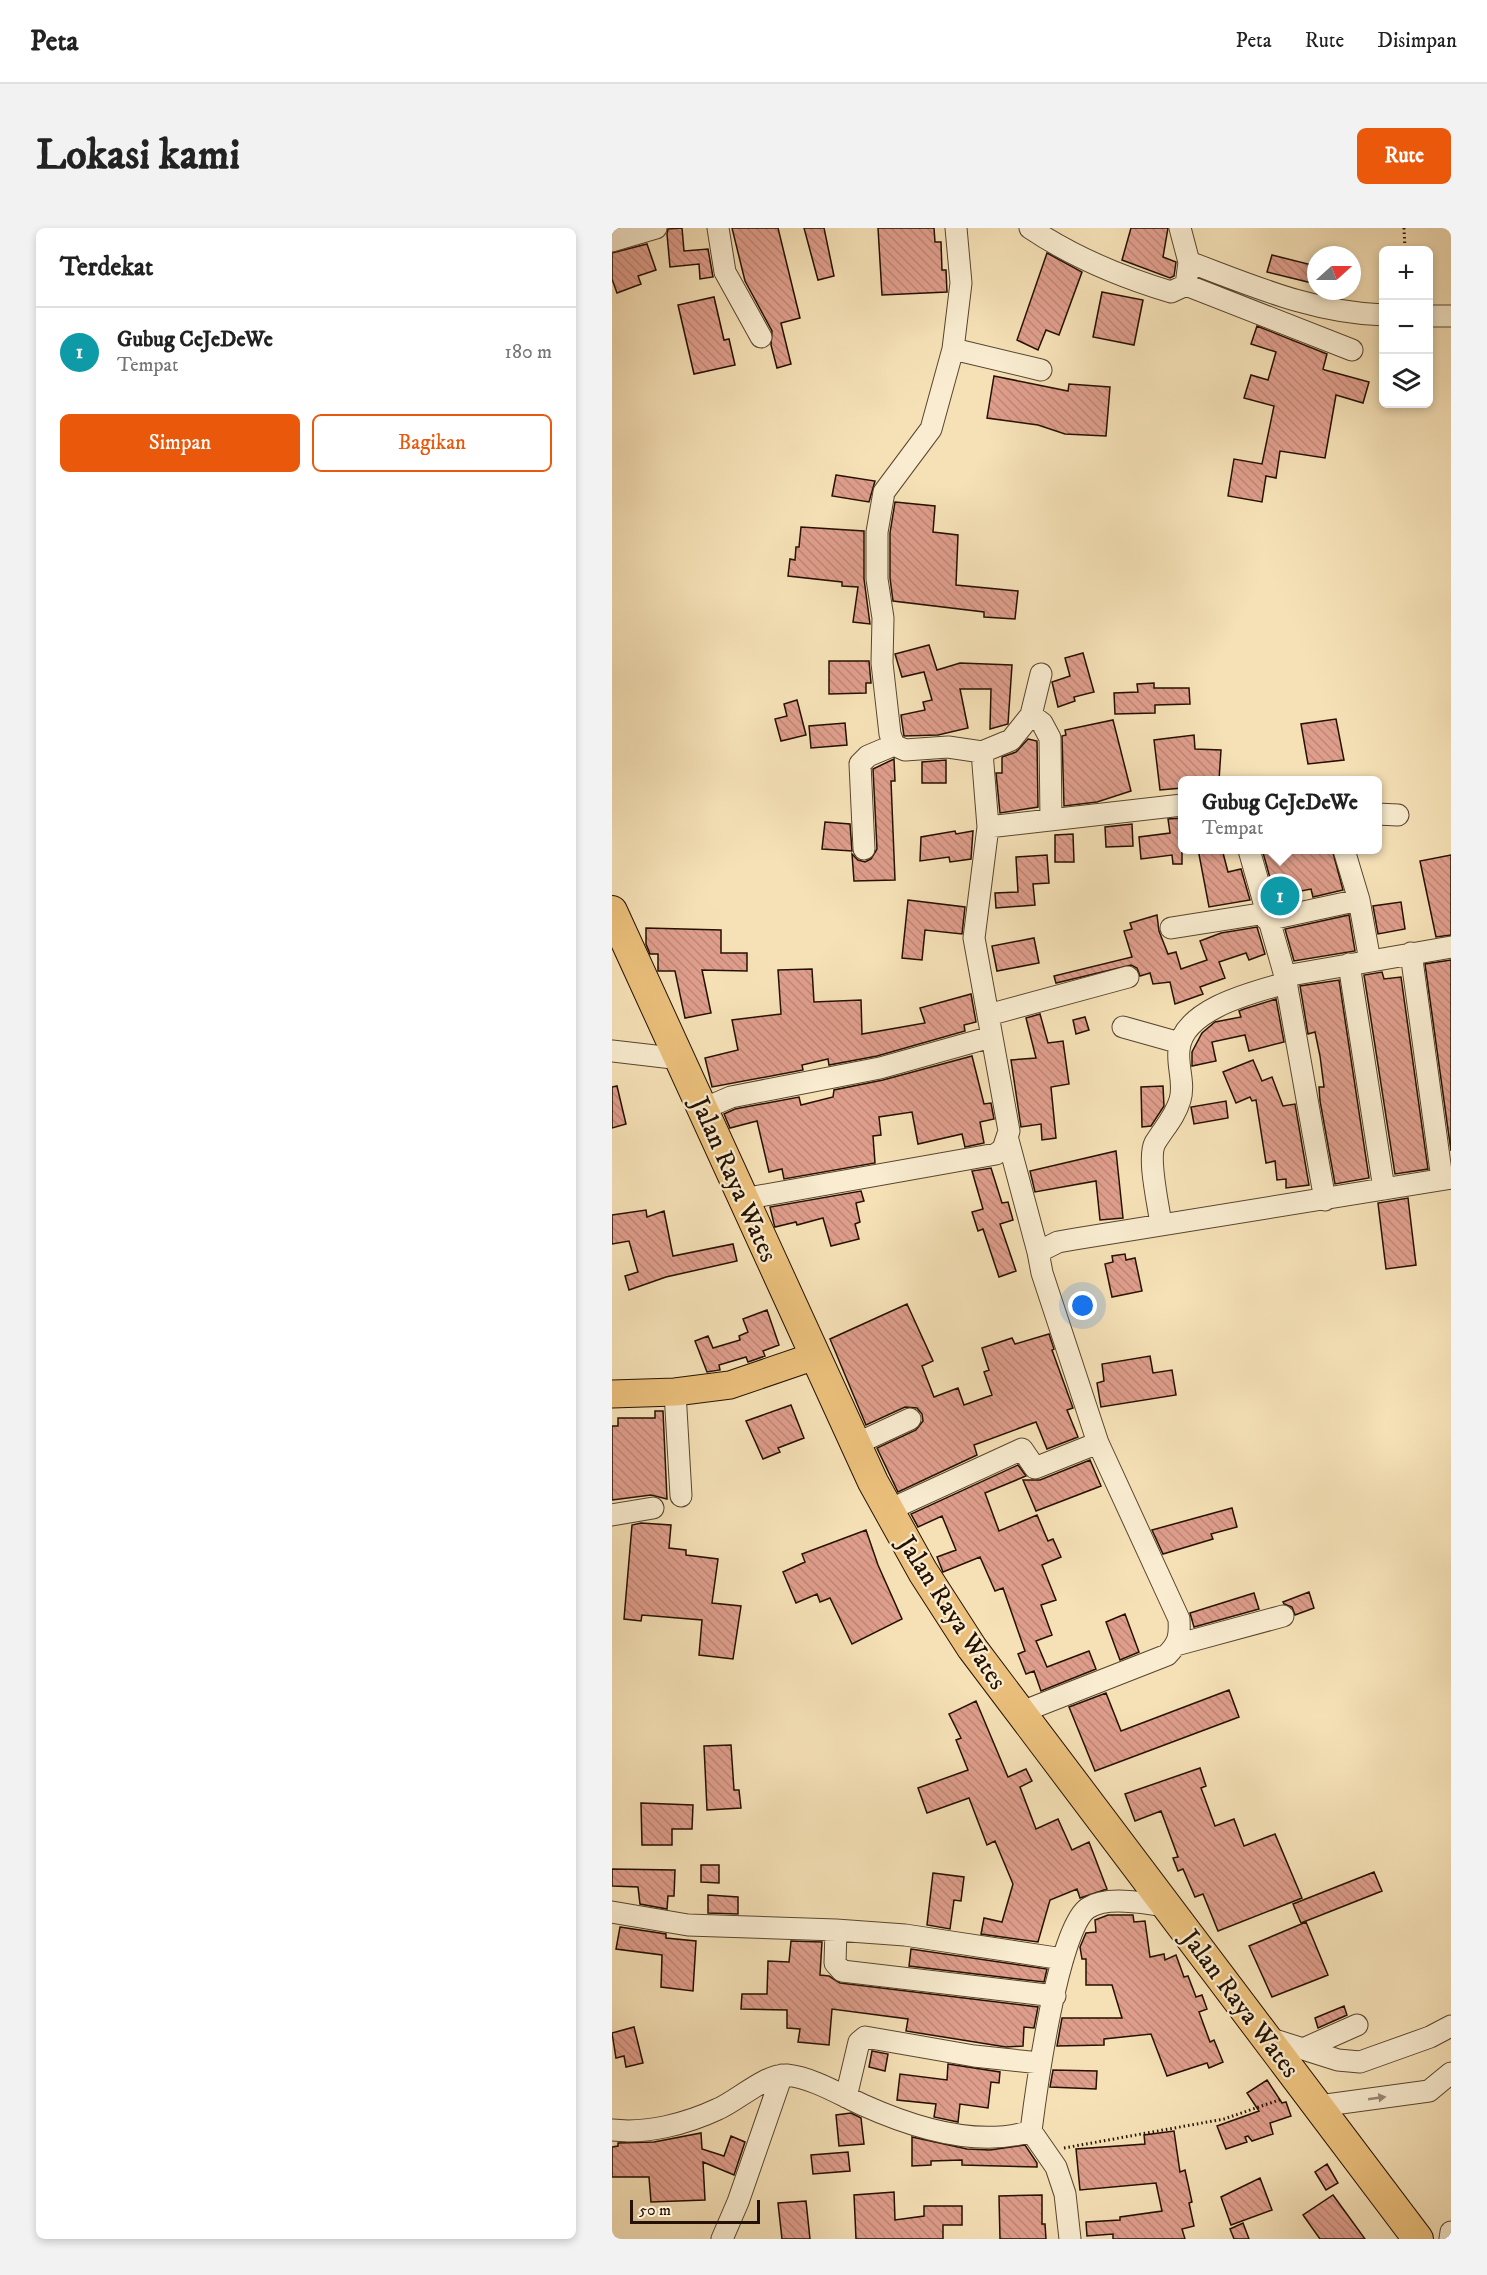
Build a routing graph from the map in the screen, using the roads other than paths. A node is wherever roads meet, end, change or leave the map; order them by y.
1 (656, 228) edge
2 (718, 228) edge
3 (956, 228) edge
4 (1030, 228) edge
5 (1180, 228) edge
6 (612, 241) edge
7 (1189, 262) junction
8 (1186, 285) junction
9 (1379, 315) edge
10 (1433, 316) edge
11 (1451, 316) edge
12 (761, 337) dead end
13 (953, 349) junction
14 (1352, 351) dead end
15 (1041, 370) dead end
16 (1041, 674) dead end
17 (1031, 715) junction
18 (894, 745) junction
19 (982, 752) junction
20 (1178, 805) edge
21 (1051, 820) junction
22 (988, 827) junction
23 (864, 849) dead end
24 (1250, 854) edge
25 (1345, 854) edge
26 (1359, 900) junction
27 (612, 911) edge
28 (1266, 916) junction
29 (1171, 928) dead end
30 (1451, 947) edge
31 (1411, 953) junction
32 (1370, 961) junction
33 (1349, 964) junction
34 (1128, 977) dead end
35 (1286, 979) junction
36 (988, 1015) junction
37 (1123, 1027) dead end
38 (991, 1037) junction
39 (1180, 1043) junction
40 (612, 1051) edge
41 (681, 1059) junction
42 (703, 1109) junction
43 (1008, 1140) junction
44 (1447, 1179) edge
45 (1384, 1189) junction
46 (743, 1199) junction
47 (1325, 1200) junction
48 (1161, 1225) junction
49 (1038, 1252) junction
50 (815, 1356) junction
51 (675, 1392) junction
52 (612, 1394) edge
53 (910, 1419) dead end
54 (1098, 1443) junction
55 (856, 1444) junction
56 (681, 1496) dead end
57 (653, 1508) dead end
58 (889, 1510) junction
59 (612, 1515) edge
60 (1283, 1616) dead end
61 (1176, 1645) junction
62 (1019, 1713) junction
63 (1169, 1906) junction
64 (612, 1912) edge
65 (836, 1930) junction
66 (1063, 1959) junction
67 (1055, 1996) junction
68 (1357, 2025) dead end
69 (1451, 2025) edge
70 (1265, 2037) junction
71 (1303, 2049) junction
72 (1040, 2063) junction
73 (1451, 2073) edge
74 (782, 2075) junction
75 (846, 2097) junction
76 (1312, 2097) junction
77 (612, 2130) edge
78 (1030, 2131) junction
79 (1451, 2232) edge
80 (1410, 2236) edge
81 (722, 2239) edge
82 (1070, 2239) edge
83 (1450, 2239) edge

1 - 6 street
2 - 12 street
3 - 13 street
4 - 8 street
5 - 7 street
7 - 8 street
7 - 9 street
8 - 14 street
10 - 11 street
13 - 15 street
13 - 18 street
16 - 17 street
17 - 19 street
17 - 21 street
18 - 19 street
18 - 23 street
19 - 22 street
20 - 21 street
21 - 22 street
22 - 36 street
24 - 28 street
25 - 26 street
26 - 28 street
26 - 32 street
27 - 41 highway, Jalan Raya Wates
28 - 29 street
28 - 35 street
30 - 31 street
31 - 32 street
31 - 44 street
32 - 33 street
33 - 35 street
33 - 45 street
34 - 36 street
35 - 39 street
35 - 47 street
36 - 38 street
37 - 39 street
38 - 42 street
38 - 43 street
39 - 48 street
40 - 41 street
41 - 42 highway, Jalan Raya Wates
42 - 46 highway, Jalan Raya Wates
43 - 46 street
43 - 49 street
44 - 45 street
45 - 47 street
46 - 50 highway, Jalan Raya Wates
47 - 48 street
48 - 49 street
49 - 54 street
50 - 51 main road
50 - 55 highway, Jalan Raya Wates
51 - 52 main road
51 - 56 street
53 - 55 street
54 - 58 street
54 - 61 street
55 - 58 highway, Jalan Raya Wates
57 - 59 street
58 - 62 highway, Jalan Raya Wates
60 - 61 street
61 - 62 street
62 - 63 highway, Jalan Raya Wates
63 - 66 street
63 - 70 highway, Jalan Raya Wates
64 - 65 street
65 - 66 street
65 - 67 street
66 - 67 street
67 - 72 street
68 - 71 street
69 - 71 street
70 - 71 street
70 - 76 highway, Jalan Raya Wates
72 - 75 street
72 - 78 street
76 -> 73 street
74 - 75 street
74 - 77 street
74 - 81 street
75 - 78 street
76 - 80 highway, Jalan Raya Wates
78 - 82 street
79 - 83 street

